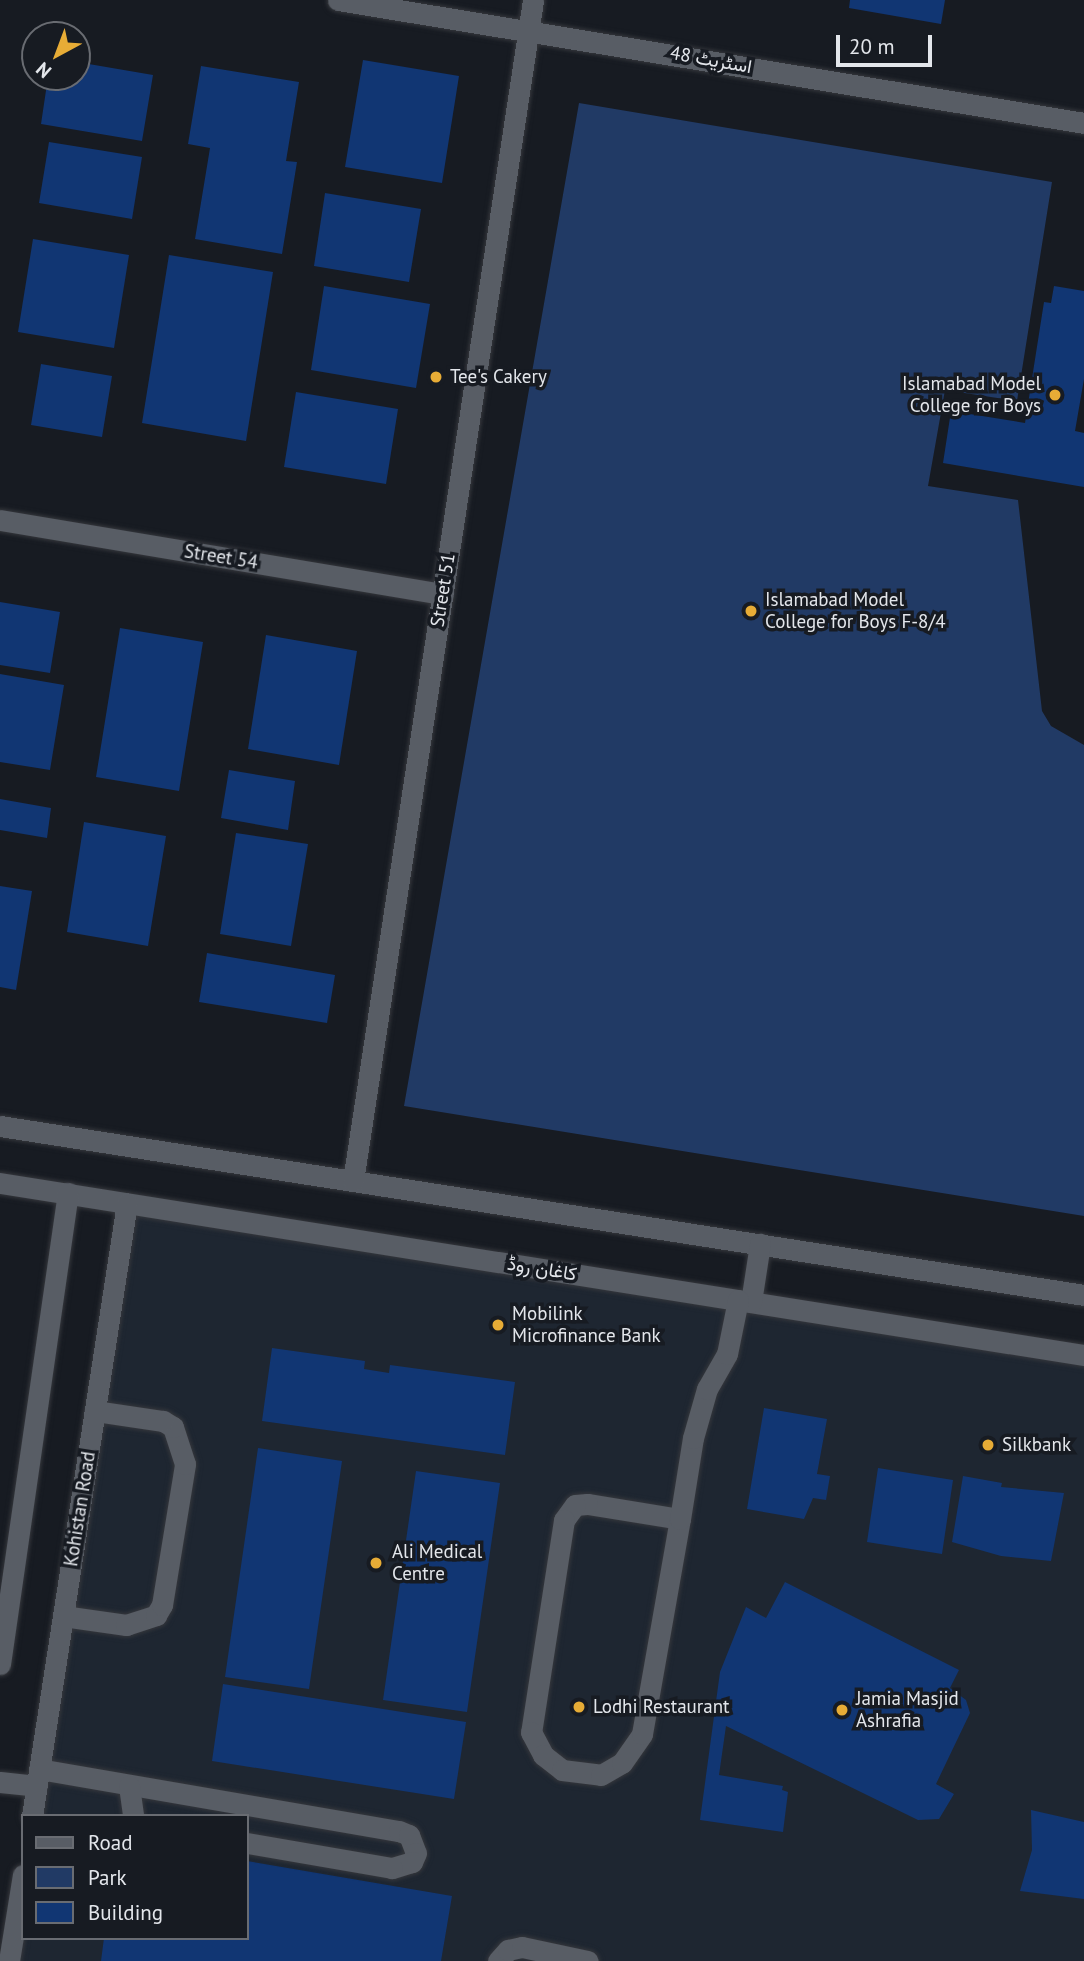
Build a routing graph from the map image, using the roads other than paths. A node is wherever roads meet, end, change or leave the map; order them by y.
1 (338, 0) edge
2 (533, 0) edge
3 (528, 30) junction
4 (1084, 123) edge
5 (0, 520) edge
6 (443, 594) junction
7 (0, 1126) edge
8 (353, 1181) junction
9 (0, 1182) edge
10 (68, 1193) junction
11 (127, 1203) junction
12 (760, 1244) junction
13 (1084, 1295) edge
14 (744, 1301) junction
15 (1084, 1355) edge
16 (95, 1411) junction
17 (680, 1519) junction
18 (63, 1616) junction
19 (0, 1664) edge
20 (38, 1777) junction
21 (0, 1782) edge
22 (129, 1786) junction
23 (32, 1814) edge
24 (133, 1814) edge
25 (248, 1843) edge
26 (21, 1887) edge
27 (9, 1961) edge
28 (498, 1961) edge
29 (588, 1961) edge

1 - 3 street, اسٹریٹ 48
2 - 3 street, Street 51
3 - 4 street, اسٹریٹ 48
3 - 6 street, Street 51
5 - 6 street, Street 54
6 - 8 street, Street 51
7 - 8 street
8 - 12 street
9 - 10 street, کاغان روڈ
10 - 11 street, کاغان روڈ
10 - 19 street
11 - 14 street, کاغان روڈ
11 - 16 street, Kohistan Road
12 - 13 street
12 - 14 street
14 - 15 street, کاغان روڈ
14 - 17 street
16 - 18 street, Kohistan Road
16 - 18 street
17 - 17 street
18 - 20 street, Kohistan Road
20 - 21 street
20 - 22 street
20 - 23 street, Kohistan Road
22 - 24 street
22 - 25 street
26 - 27 street
28 - 29 street

